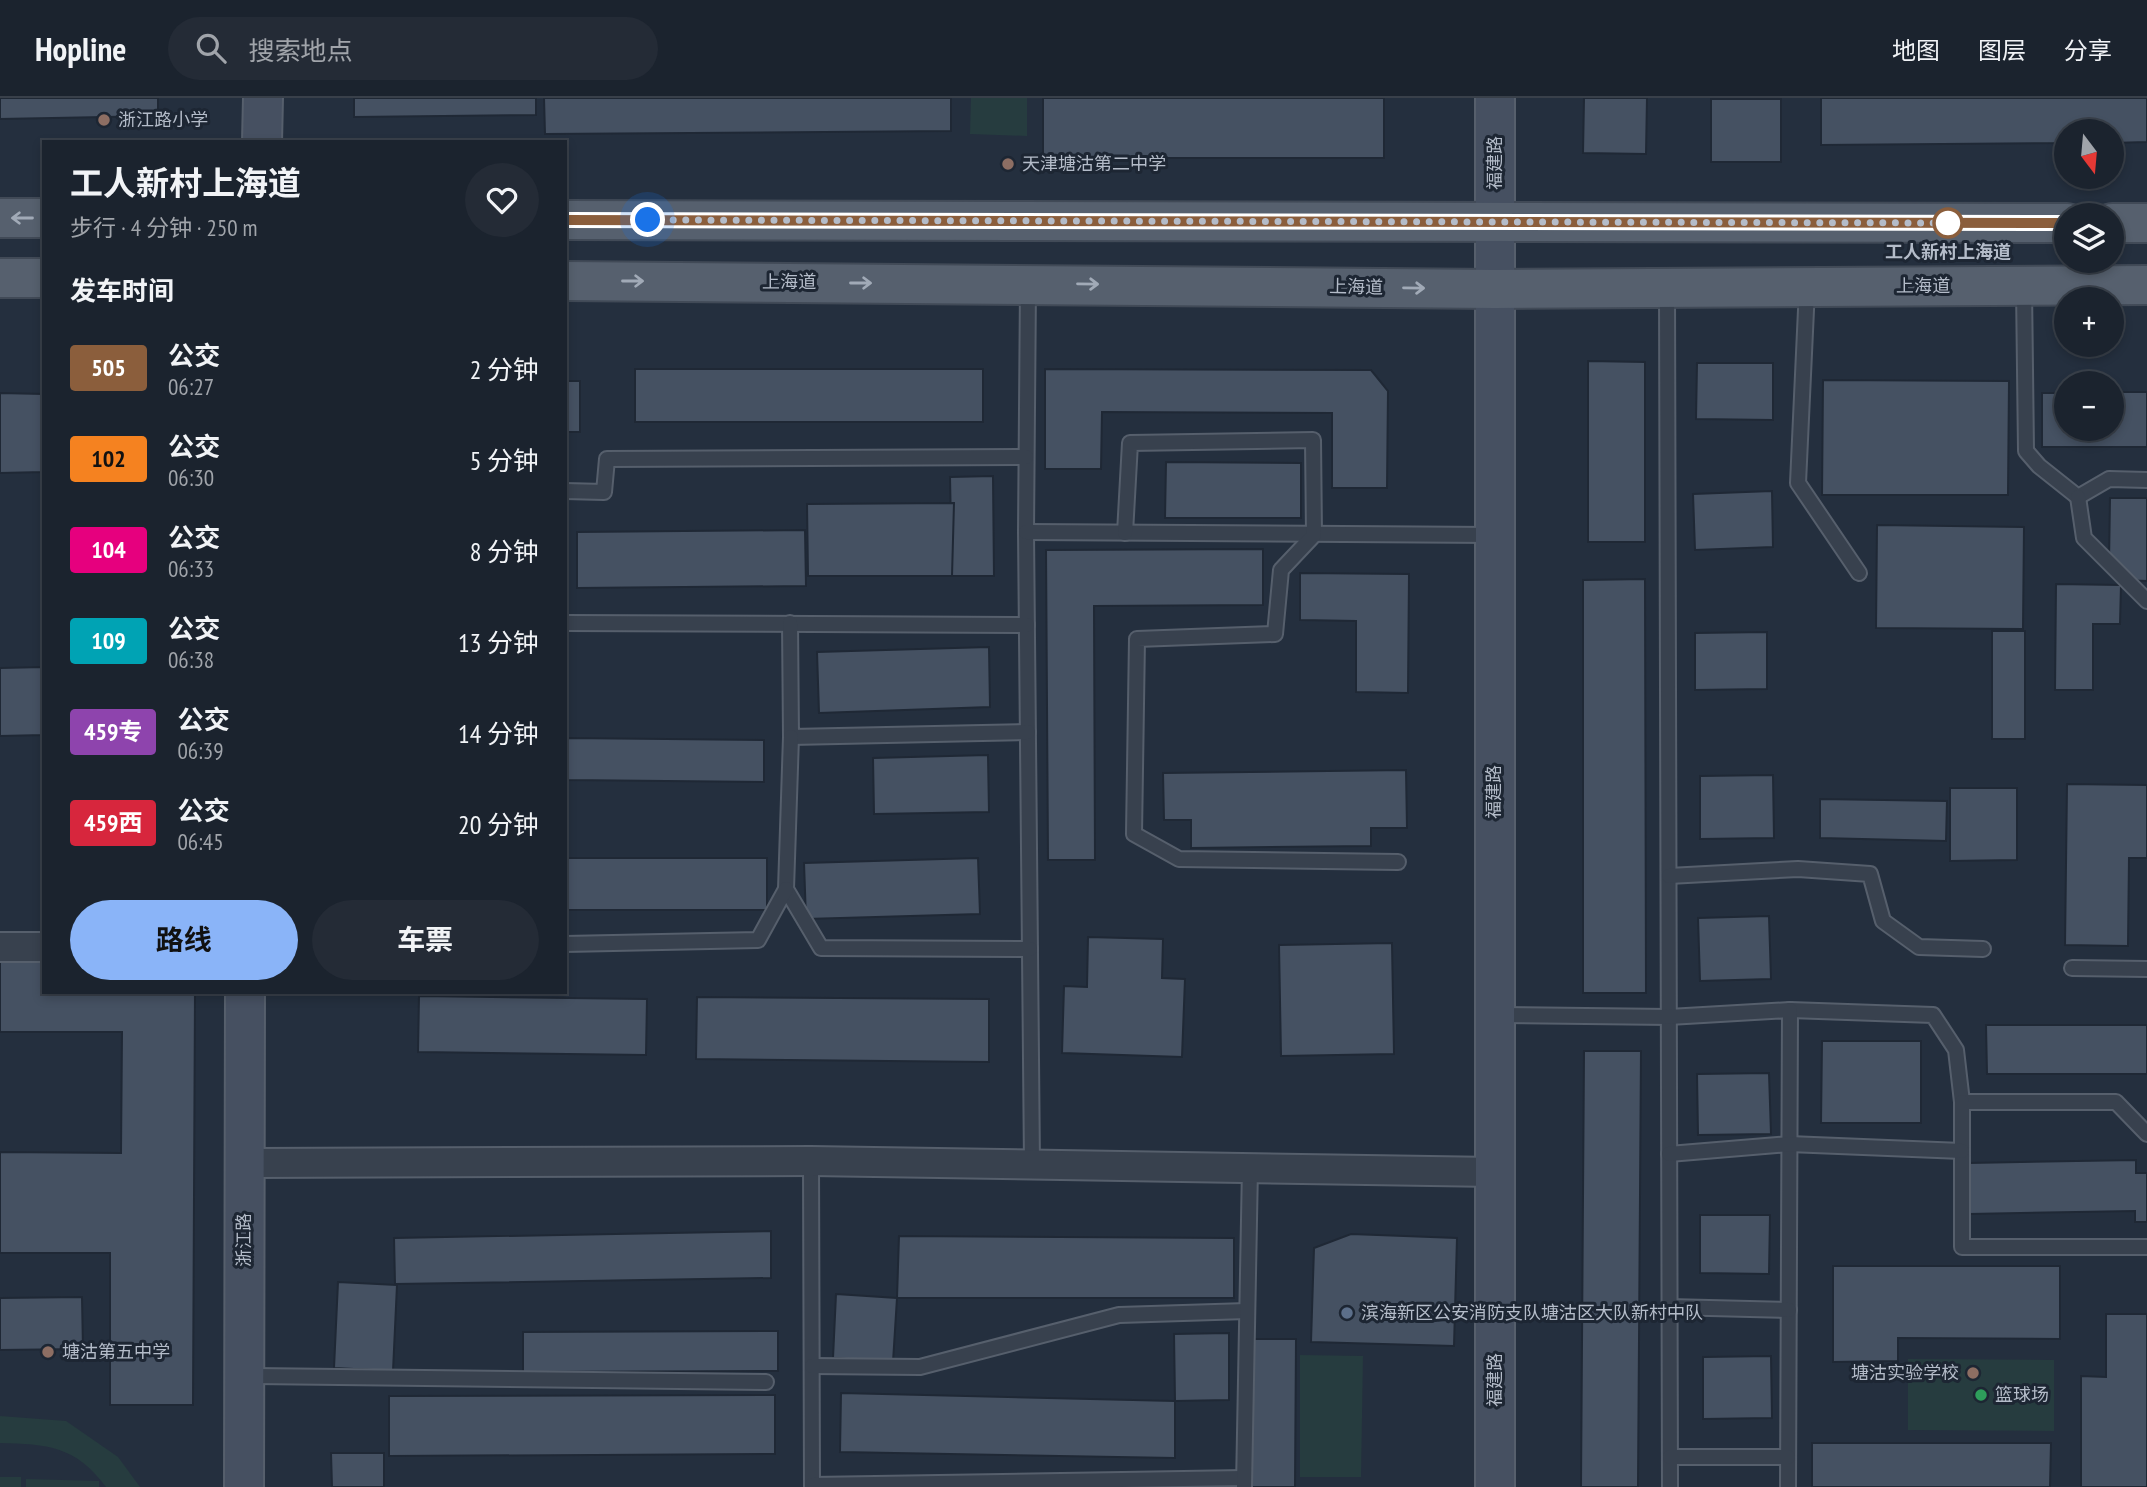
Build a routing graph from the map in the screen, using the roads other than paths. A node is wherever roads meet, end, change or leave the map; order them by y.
1 (242, 98) edge
2 (262, 98) edge
3 (1495, 98) edge
4 (1515, 98) edge
5 (242, 140) edge
6 (262, 140) edge
7 (1496, 183) junction
8 (0, 218) edge
9 (42, 218) edge
10 (567, 220) edge
11 (2054, 223) edge
12 (2124, 223) edge
13 (2147, 223) edge
14 (1451, 224) junction
15 (1505, 224) junction
16 (0, 278) edge
17 (42, 278) edge
18 (567, 281) edge
19 (1028, 284) junction
20 (2024, 285) junction
21 (2147, 285) edge
22 (1667, 287) junction
23 (1807, 287) junction
24 (1505, 288) junction
25 (1026, 457) junction
26 (2147, 480) edge
27 (567, 491) edge
28 (2078, 497) junction
29 (1026, 532) junction
30 (1125, 533) junction
31 (1314, 535) junction
32 (1493, 535) junction
33 (1859, 573) dead end
34 (2147, 601) edge
35 (567, 623) edge
36 (790, 623) junction
37 (1027, 625) junction
38 (1028, 732) junction
39 (791, 737) junction
40 (1398, 862) dead end
41 (1669, 876) junction
42 (786, 890) junction
43 (567, 944) edge
44 (0, 947) edge
45 (42, 947) edge
46 (1030, 949) junction
47 (1983, 950) dead end
48 (2072, 968) dead end
49 (2147, 969) edge
50 (245, 994) edge
51 (263, 994) edge
52 (1790, 1010) junction
53 (1506, 1015) junction
54 (1669, 1017) junction
55 (1962, 1102) junction
56 (2147, 1134) edge
57 (1790, 1144) junction
58 (1962, 1152) junction
59 (1669, 1154) junction
60 (811, 1161) junction
61 (254, 1163) junction
62 (1032, 1164) junction
63 (1250, 1167) junction
64 (1494, 1172) junction
65 (2147, 1247) edge
66 (1669, 1307) junction
67 (1789, 1310) junction
68 (1247, 1311) junction
69 (812, 1366) junction
70 (254, 1376) junction
71 (766, 1382) dead end
72 (1670, 1457) junction
73 (1788, 1457) junction
74 (1244, 1483) edge
75 (812, 1486) edge
76 (244, 1487) edge
77 (264, 1487) edge
78 (1495, 1487) edge
79 (1519, 1487) edge
80 (1670, 1487) edge
81 (1788, 1487) edge

1 - 5 street
2 - 6 street
3 - 7 street, 福建路
4 - 15 street, 福建路
7 - 14 street
7 - 15 street, 福建路
9 -> 8 main road
10 - 14 main road
11 - 15 main road
12 - 13 main road
14 - 15 main road
15 - 24 street, 福建路
16 - 17 main road
18 -> 19 main road, 上海道
19 -> 24 main road, 上海道
19 - 25 lane
20 - 21 main road, 上海道
20 - 23 main road, 上海道
20 - 28 lane
22 - 23 main road, 上海道
22 - 24 main road, 上海道
22 - 41 lane
23 - 33 lane
24 - 32 street, 福建路
24 - 53 street, 福建路
25 - 27 lane
25 - 29 lane
26 - 28 lane
28 - 34 lane
29 - 30 lane
29 - 37 lane
30 - 31 lane
30 - 31 lane
31 - 32 lane
31 - 40 lane
32 - 53 street, 福建路
35 - 36 lane
36 - 37 lane
36 - 39 lane
37 - 38 lane
38 - 39 lane
38 - 46 lane
39 - 42 lane
41 - 47 lane
41 - 54 lane
42 - 43 lane
42 - 46 lane
44 - 45 street
46 - 62 lane
48 - 49 lane
50 - 61 street, 浙江路
51 - 61 street, 浙江路
52 - 54 lane
52 - 55 lane
52 - 57 lane
53 - 54 lane
53 - 64 street, 福建路
53 - 79 street, 福建路
54 - 59 lane
55 - 56 lane
55 - 58 lane
57 - 58 lane
57 - 59 lane
57 - 67 lane
58 - 65 lane
59 - 66 lane
60 - 61 street
60 - 62 street
60 - 69 lane
61 - 70 street, 浙江路
62 - 63 street
63 - 64 street
63 - 68 lane
64 - 78 street, 福建路
66 - 67 lane
66 - 72 lane
67 - 73 lane
68 - 69 lane
68 - 74 lane
69 - 75 lane
70 - 71 lane
70 - 76 street, 浙江路
70 - 77 street, 浙江路
72 - 73 lane
72 - 80 lane
73 - 81 lane
74 - 75 lane

